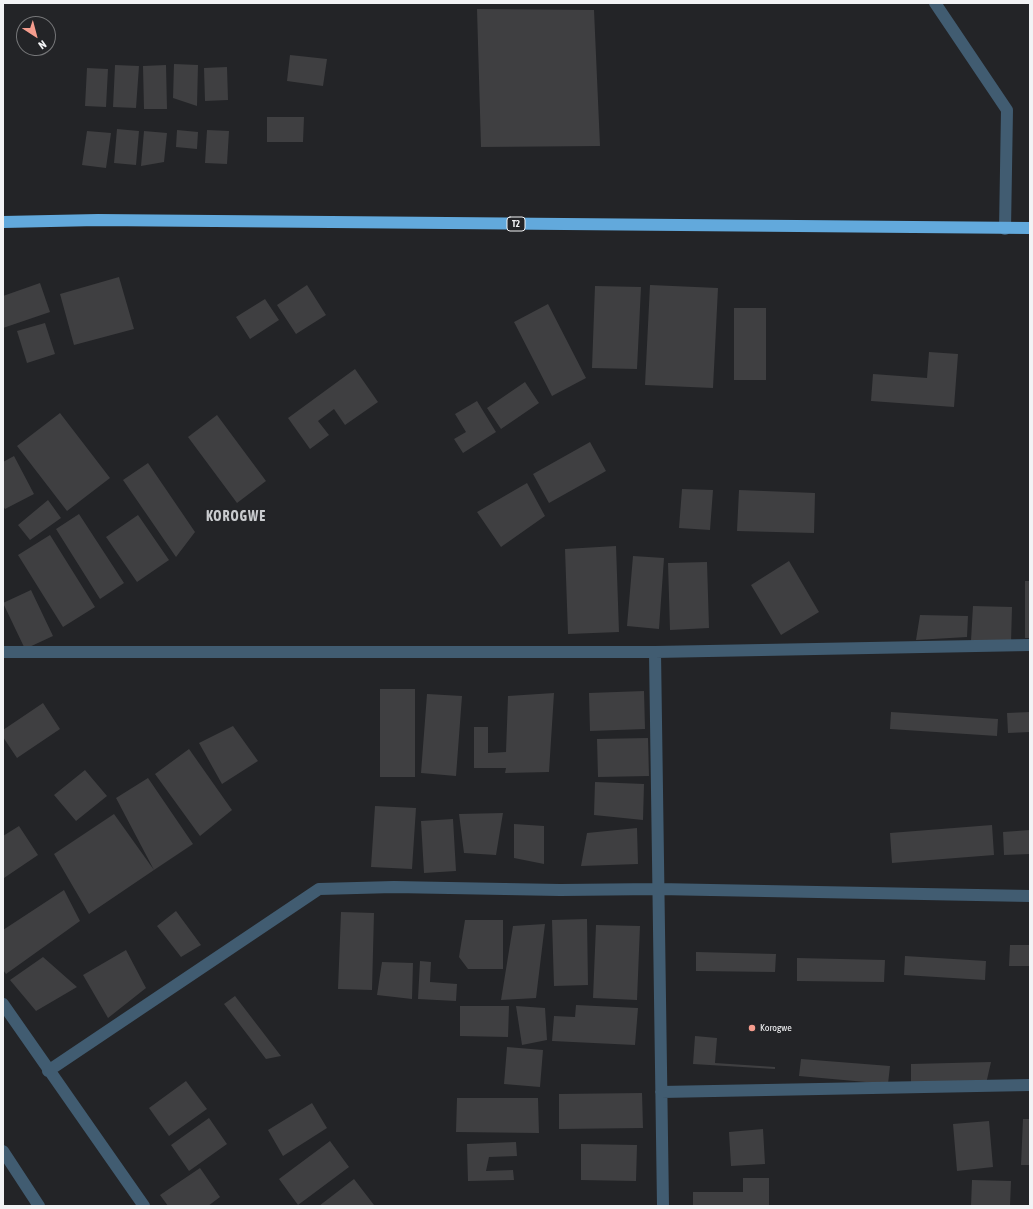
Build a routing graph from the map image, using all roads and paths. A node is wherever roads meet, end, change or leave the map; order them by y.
1 (935, 3) edge
2 (3, 222) edge
3 (1030, 228) edge
4 (1006, 229) junction
5 (1030, 645) edge
6 (3, 652) edge
7 (655, 652) junction
8 (658, 889) junction
9 (1030, 896) edge
10 (3, 1004) edge
11 (48, 1071) junction
12 (1030, 1085) edge
13 (661, 1092) junction
14 (3, 1151) edge
15 (39, 1206) edge
16 (144, 1206) edge
17 (663, 1206) edge

1 - 4 street
2 - 4 highway, T2
3 - 4 highway, T2
5 - 7 street
6 - 7 street
7 - 8 street
8 - 9 street
8 - 11 street
8 - 13 street
10 - 11 street
11 - 16 street
12 - 13 street
13 - 17 street
14 - 15 street

